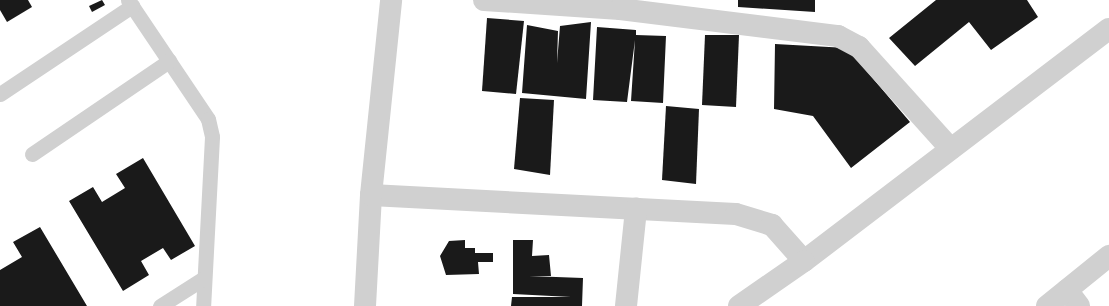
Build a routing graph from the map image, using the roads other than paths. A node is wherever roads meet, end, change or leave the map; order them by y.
1 (391, 0) edge
2 (484, 0) edge
3 (130, 3) edge
4 (621, 4) edge
5 (1109, 29) edge
6 (169, 61) junction
7 (0, 94) edge
8 (951, 149) junction
9 (32, 154) dead end
10 (371, 195) junction
11 (636, 209) junction
12 (1109, 256) edge
13 (804, 261) junction
14 (204, 278) junction
15 (1073, 298) edge
16 (160, 306) edge
17 (203, 306) edge
18 (365, 306) edge
19 (626, 306) edge
20 (739, 306) edge
21 (1047, 306) edge

1 - 10 street
2 - 4 street
3 - 6 lane
3 - 7 lane
4 - 8 street
5 - 8 street
6 - 9 lane
6 - 14 lane
8 - 13 street
10 - 11 street
10 - 18 street
11 - 13 street
11 - 19 street
12 - 15 street
13 - 20 street
14 - 16 lane
14 - 17 lane
15 - 21 street

